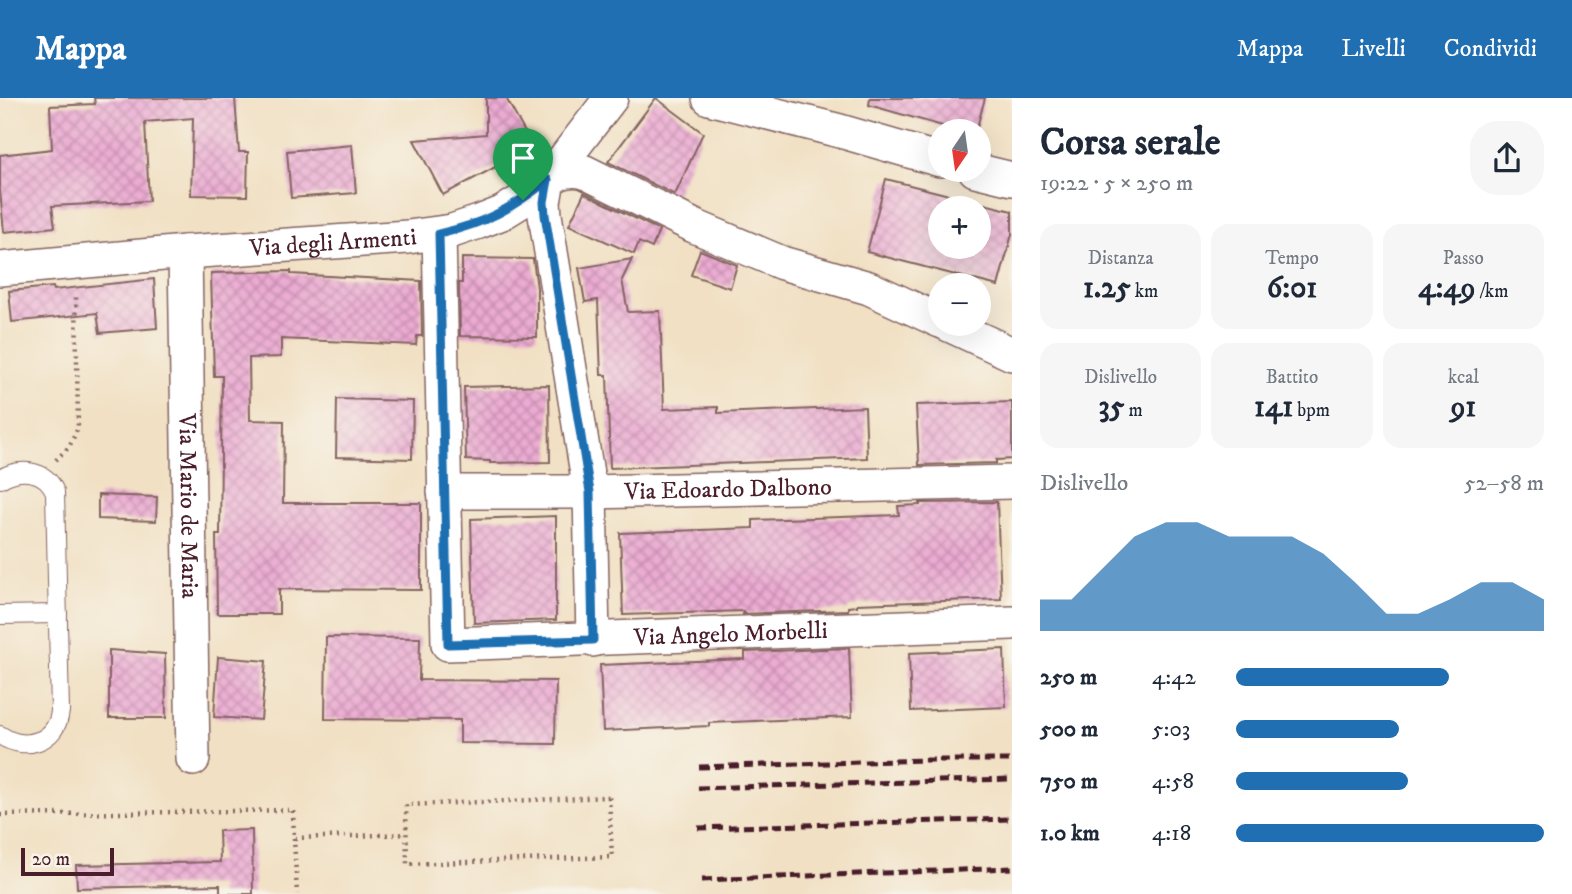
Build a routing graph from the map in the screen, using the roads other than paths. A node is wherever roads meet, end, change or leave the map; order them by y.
1 (611, 98) edge
2 (709, 98) edge
3 (928, 157) edge
4 (991, 174) edge
5 (1012, 179) edge
6 (548, 180) junction
7 (439, 234) junction
8 (185, 252) junction
9 (0, 269) edge
10 (928, 315) edge
11 (973, 336) edge
12 (1012, 354) edge
13 (0, 479) edge
14 (1012, 482) edge
15 (444, 492) junction
16 (590, 492) junction
17 (58, 614) junction
18 (0, 615) edge
19 (1012, 623) edge
20 (593, 640) junction
21 (0, 735) edge
22 (193, 758) dead end

1 - 6 street, Via degli Armenti
2 - 3 street
4 - 5 street
6 - 7 street, Via degli Armenti
6 - 10 street
6 - 16 street
7 - 8 street, Via degli Armenti
7 - 15 street
8 - 9 street, Via degli Armenti
8 - 22 street, Via Mario de Maria
11 - 12 street
13 - 17 lane
14 - 16 street, Via Edoardo Dalbono
15 - 16 street, Via Edoardo Dalbono
15 - 20 street, Via Angelo Morbelli
16 - 20 street
17 - 18 lane
17 - 21 lane
19 - 20 street, Via Angelo Morbelli

